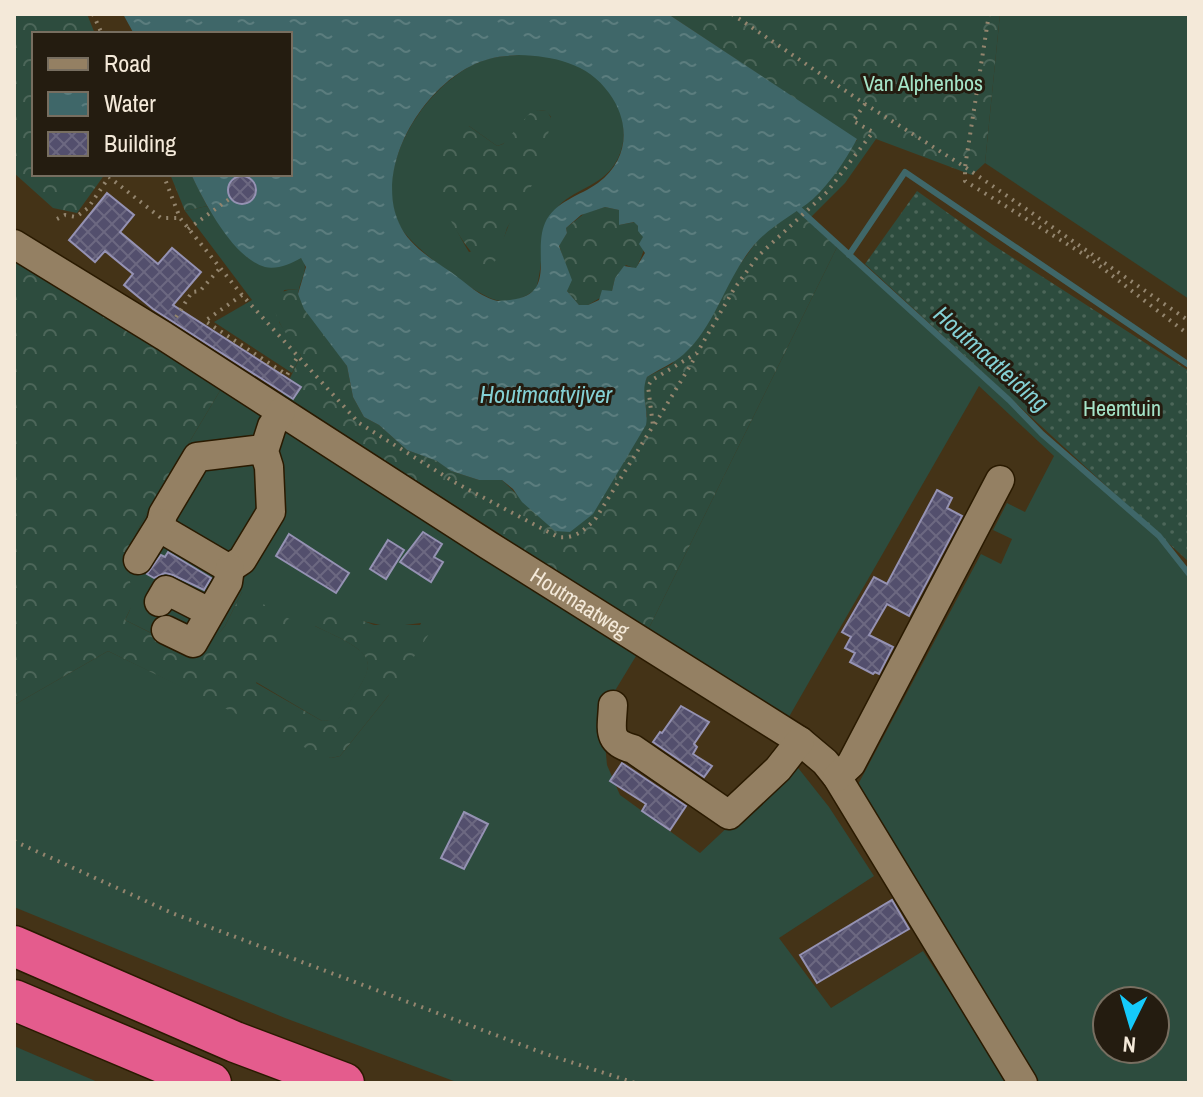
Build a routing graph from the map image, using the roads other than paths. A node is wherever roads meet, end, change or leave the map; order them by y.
1 (14, 244) edge
2 (281, 412) junction
3 (264, 451) junction
4 (1000, 480) dead end
5 (161, 523) junction
6 (138, 560) dead end
7 (230, 568) junction
8 (159, 602) dead end
9 (209, 612) junction
10 (166, 630) dead end
11 (613, 705) dead end
12 (800, 741) junction
13 (837, 777) junction
14 (14, 946) edge
15 (14, 1000) edge
16 (211, 1083) edge
17 (344, 1083) edge
18 (1023, 1083) edge

1 - 2 street, Houtmaatweg
2 - 3 street
2 - 12 street, Houtmaatweg
3 - 5 street
3 - 7 street
4 - 13 street
5 - 6 street
5 - 7 street
7 - 9 street
8 - 9 street
9 - 10 street
11 - 12 street
12 - 13 street, Houtmaatweg
13 - 18 street, Houtmaatweg
14 - 17 highway
15 - 16 highway

